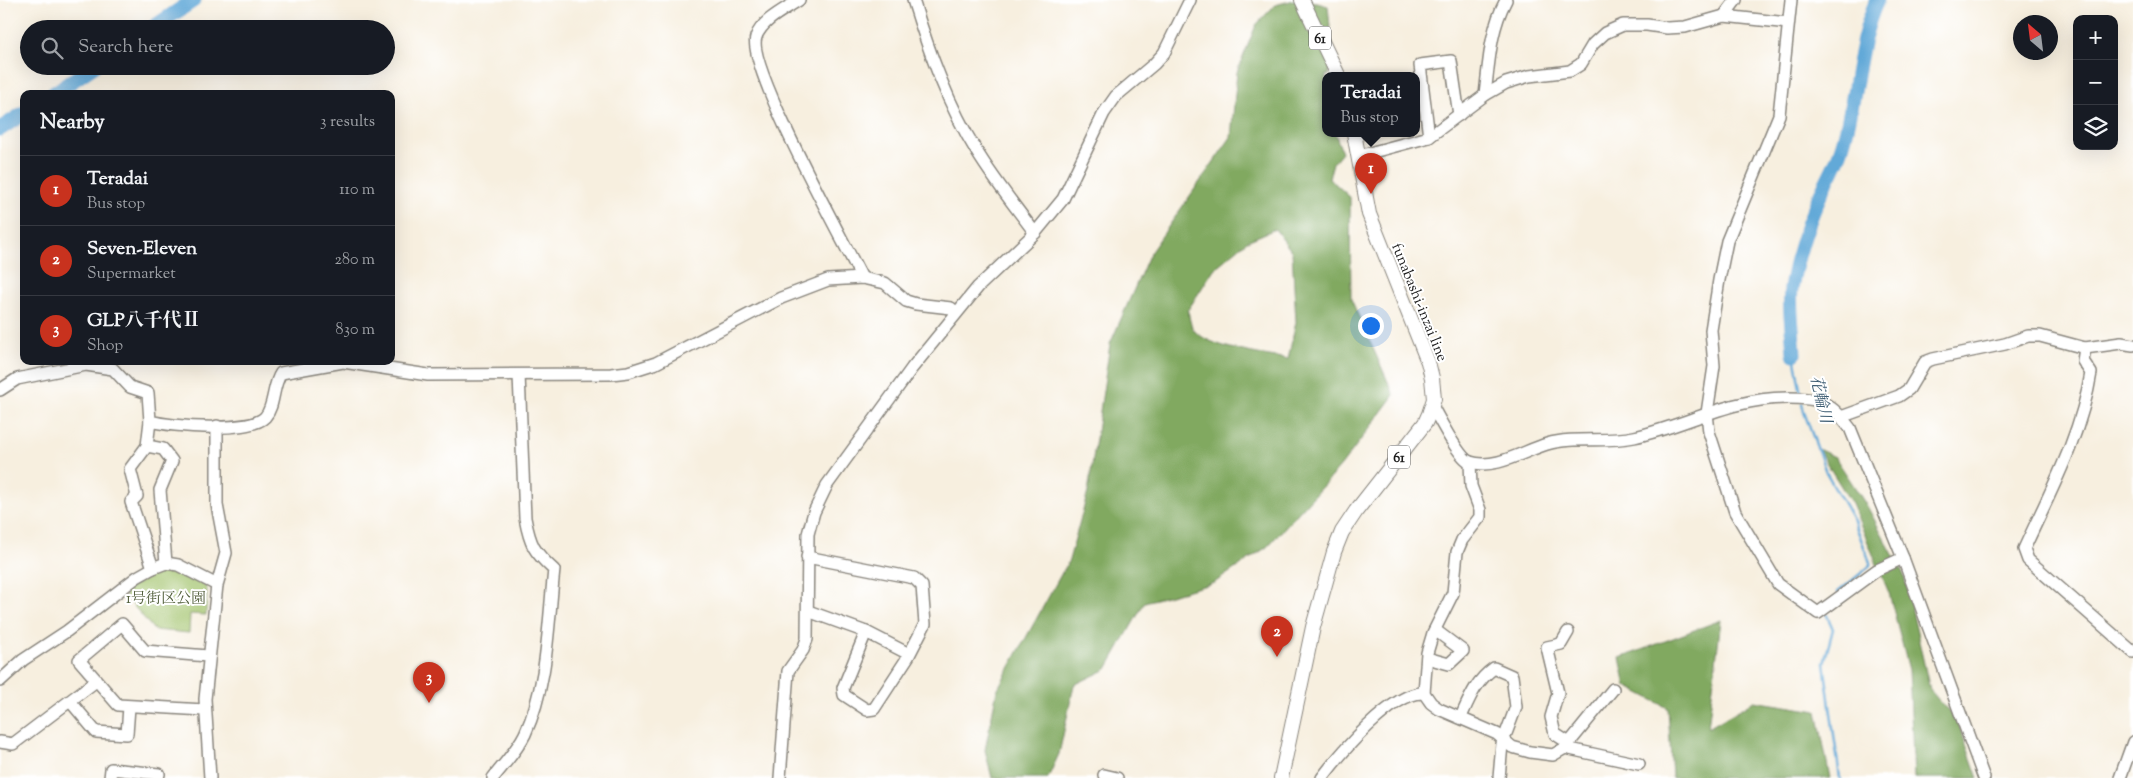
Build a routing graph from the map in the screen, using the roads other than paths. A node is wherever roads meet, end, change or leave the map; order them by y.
1 (798, 0) edge
2 (913, 0) edge
3 (1190, 0) edge
4 (1302, 0) edge
5 (1506, 0) edge
6 (1736, 0) edge
7 (1791, 0) edge
8 (1724, 16) junction
9 (1788, 23) junction
10 (1337, 72) edge
11 (1485, 96) junction
12 (1459, 115) junction
13 (1355, 137) edge
14 (1429, 137) junction
15 (1358, 156) junction
16 (1035, 233) junction
17 (862, 278) junction
18 (956, 313) junction
19 (2133, 345) edge
20 (2085, 348) junction
21 (327, 365) edge
22 (369, 365) edge
23 (517, 375) junction
24 (0, 390) edge
25 (1432, 406) junction
26 (1707, 413) junction
27 (1842, 417) junction
28 (150, 421) junction
29 (217, 426) junction
30 (147, 446) junction
31 (1470, 462) junction
32 (807, 557) junction
33 (1903, 558) junction
34 (166, 563) junction
35 (153, 568) junction
36 (217, 585) junction
37 (808, 611) junction
38 (1435, 630) junction
39 (866, 632) junction
40 (1568, 632) dead end
41 (2133, 652) edge
42 (909, 654) junction
43 (208, 656) junction
44 (1427, 658) junction
45 (96, 681) junction
46 (0, 682) edge
47 (1613, 689) dead end
48 (1424, 693) junction
49 (70, 701) junction
50 (129, 707) junction
51 (204, 710) junction
52 (1461, 717) junction
53 (1503, 739) junction
54 (0, 742) edge
55 (2133, 742) edge
56 (1567, 746) junction
57 (1639, 764) dead end
58 (1104, 775) dead end
59 (110, 778) edge
60 (158, 778) edge
61 (210, 778) edge
62 (493, 778) edge
63 (780, 778) edge
64 (1117, 778) edge
65 (1281, 778) edge
66 (1322, 778) edge
67 (1499, 778) edge
68 (1984, 778) edge
69 (2120, 778) edge

1 - 17 street
2 - 16 street
3 - 16 street
4 - 10 main road, 61
5 - 11 street
6 - 8 street
7 - 9 street
8 - 9 street
8 - 11 street
9 - 26 street
11 - 12 street
12 - 14 street
12 - 14 street
13 - 15 main road, funabashi-inzai line / 61
14 - 15 street
15 - 25 main road, funabashi-inzai line / 61
16 - 18 street
17 - 18 street
17 - 23 street
18 - 32 street
19 - 20 street
20 - 27 street
20 - 41 street
21 - 29 street
22 - 23 street
23 - 62 street
24 - 28 street
25 - 31 street
25 - 65 main road, funabashi-inzai line / 61
26 - 27 street
26 - 31 street
26 - 33 street
27 - 33 street
28 - 29 street
28 - 30 street
29 - 36 street
30 - 34 street
30 - 35 street
31 - 38 street
32 - 37 street
32 - 42 street
33 - 68 street
34 - 35 street
34 - 36 street
35 - 46 street
36 - 43 street
37 - 39 street
37 - 63 street
38 - 44 street
38 - 44 street
39 - 42 street
39 - 42 street
40 - 56 street
43 - 45 street
43 - 51 street
44 - 48 street
45 - 49 street
45 - 50 street
47 - 56 street
48 - 52 street
48 - 66 street
49 - 50 street
49 - 54 street
50 - 51 street
51 - 61 street
52 - 53 street
52 - 53 street
53 - 56 street
53 - 67 street
55 - 69 street
56 - 57 street
58 - 64 street
59 - 60 street

